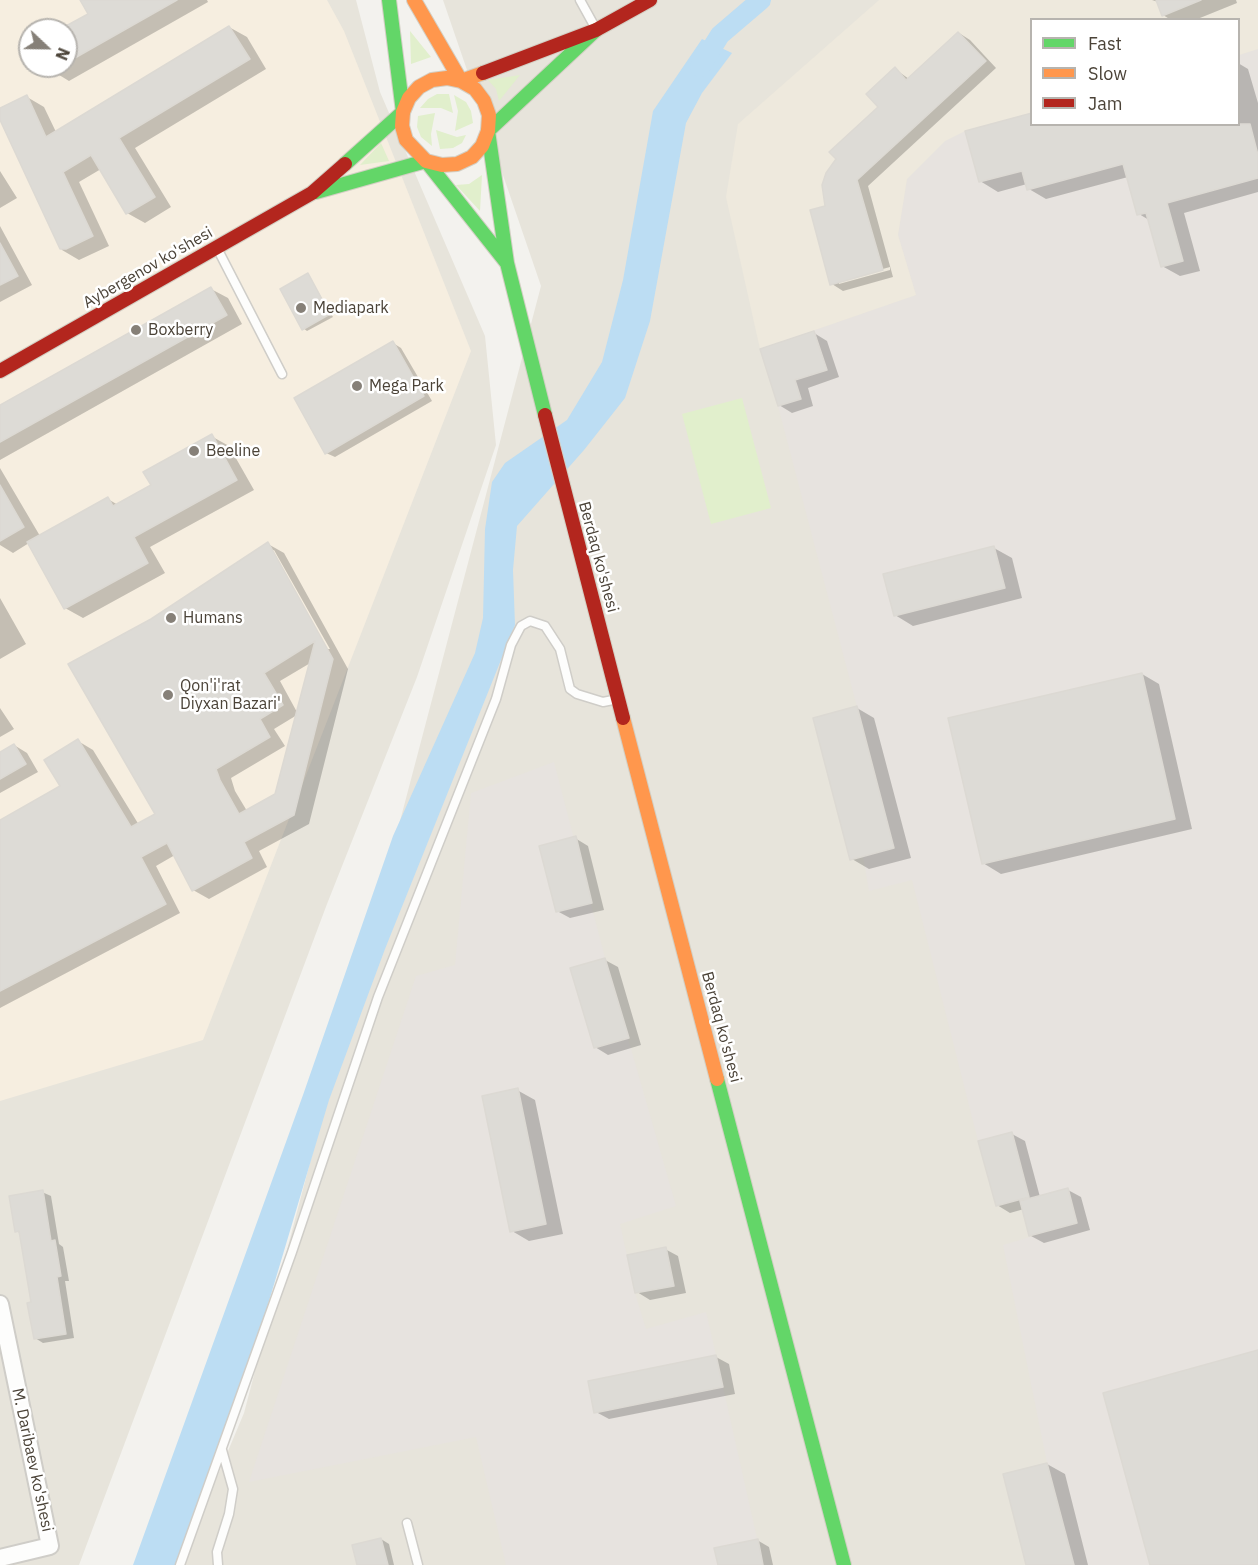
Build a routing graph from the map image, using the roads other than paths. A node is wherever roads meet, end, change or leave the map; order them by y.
1 (389, 0) edge
2 (414, 0) edge
3 (580, 0) edge
4 (650, 0) edge
5 (596, 30) junction
6 (461, 81) junction
7 (403, 111) junction
8 (488, 131) junction
9 (426, 161) junction
10 (312, 193) junction
11 (217, 247) junction
12 (507, 262) junction
13 (0, 371) edge
14 (282, 374) dead end
15 (618, 699) junction
16 (0, 1304) edge
17 (222, 1450) junction
18 (407, 1522) dead end
19 (0, 1558) edge
20 (180, 1565) edge
21 (218, 1565) edge
22 (417, 1565) edge
23 (844, 1565) edge

1 - 7 main road
2 - 6 main road
3 - 5 lane
4 - 5 main road
5 - 6 main road
5 - 8 main road
6 - 7 main road
6 - 8 main road
7 - 9 main road
7 - 10 main road, Aybergenov ko'shesi
8 - 9 main road
8 - 12 main road, Berdaq ko'shesi
9 - 10 main road, Aybergenov ko'shesi
9 - 12 main road
10 - 11 main road, Aybergenov ko'shesi
11 - 13 main road, Aybergenov ko'shesi
11 - 14 lane
12 - 15 main road, Berdaq ko'shesi
15 - 17 lane
15 - 23 main road, Berdaq ko'shesi
16 - 19 street, M. Daribaev ko'shesi
17 - 20 lane
17 - 21 lane
18 - 22 lane

